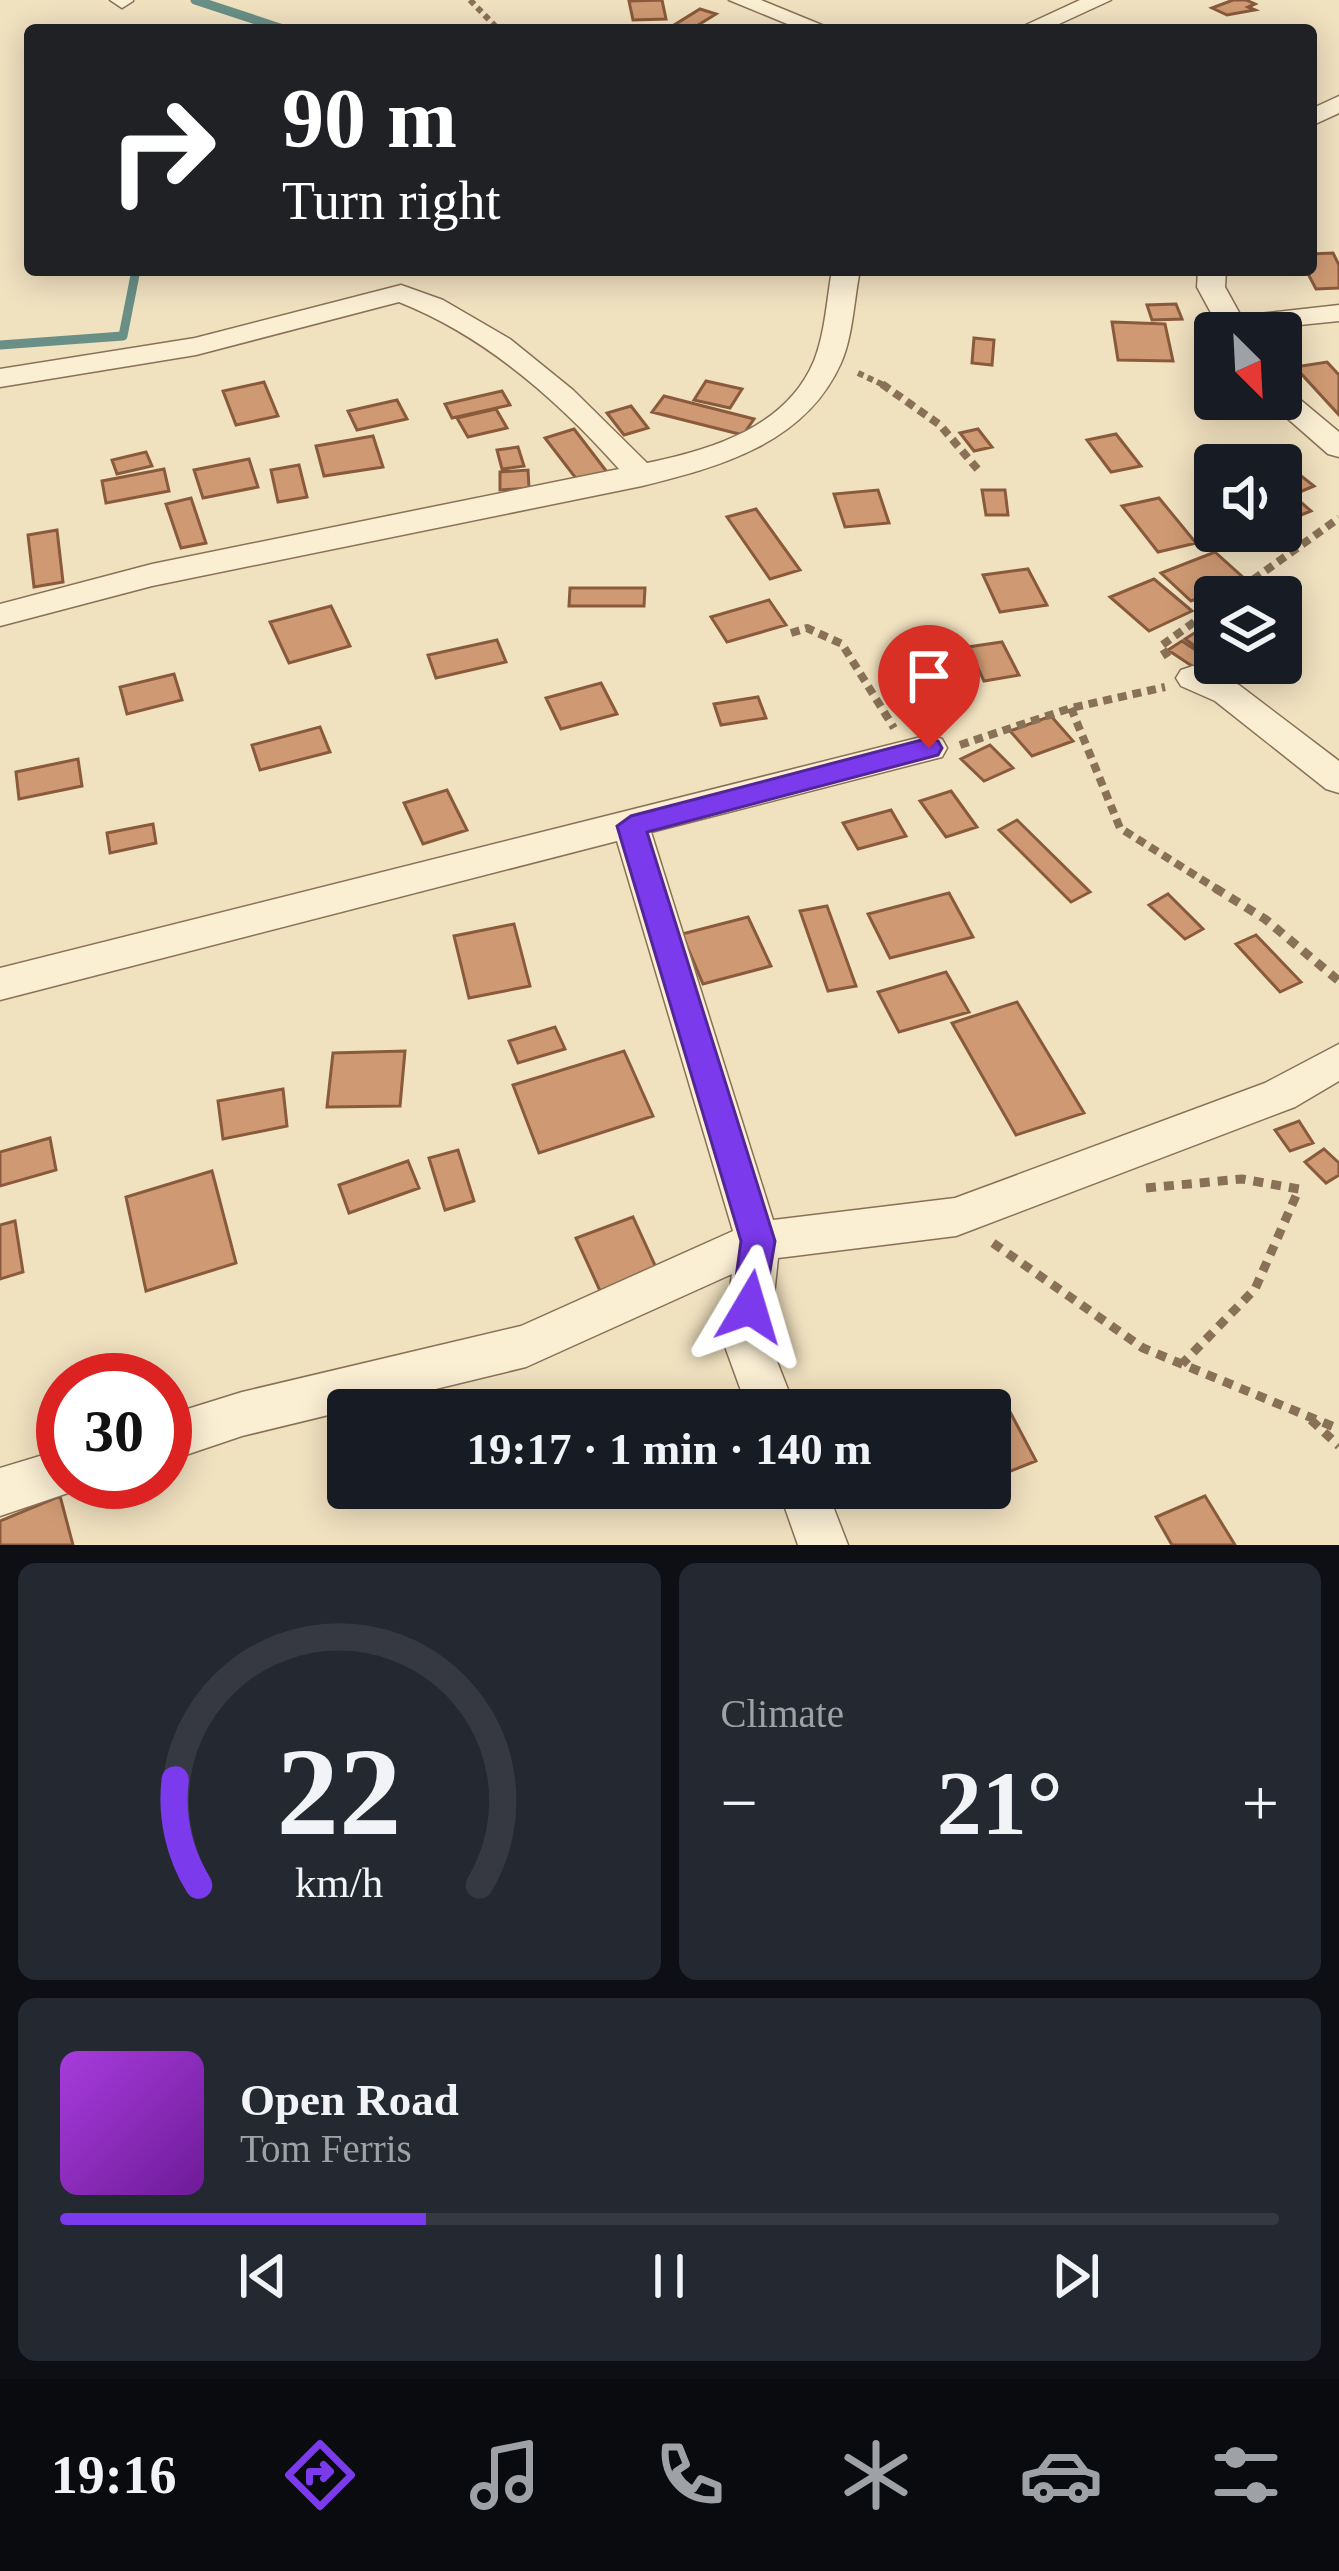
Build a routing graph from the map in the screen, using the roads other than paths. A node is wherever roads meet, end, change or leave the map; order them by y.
1 (740, 0) edge
2 (1100, 0) edge
3 (807, 24) edge
4 (1041, 24) edge
5 (845, 276) edge
6 (1212, 276) edge
7 (1225, 312) edge
8 (1339, 313) edge
9 (1302, 319) edge
10 (0, 378) edge
11 (1302, 416) edge
12 (1339, 448) edge
13 (642, 477) junction
14 (0, 615) edge
15 (1193, 678) road end
16 (929, 748) road end
17 (1339, 780) edge
18 (631, 826) junction
19 (0, 984) edge
20 (1339, 1061) edge
21 (758, 1241) junction
22 (764, 1389) edge
23 (192, 1430) edge
24 (36, 1481) edge
25 (0, 1492) edge
26 (810, 1509) edge
27 (824, 1545) edge

1 - 3 street
2 - 4 street
5 - 13 street
6 - 7 street
8 - 9 street
10 - 13 street
11 - 12 street
13 - 14 street
15 - 17 street
16 - 18 street
18 - 19 street
18 - 21 street
20 - 21 street
21 - 22 street
21 - 23 street
24 - 25 street
26 - 27 street

